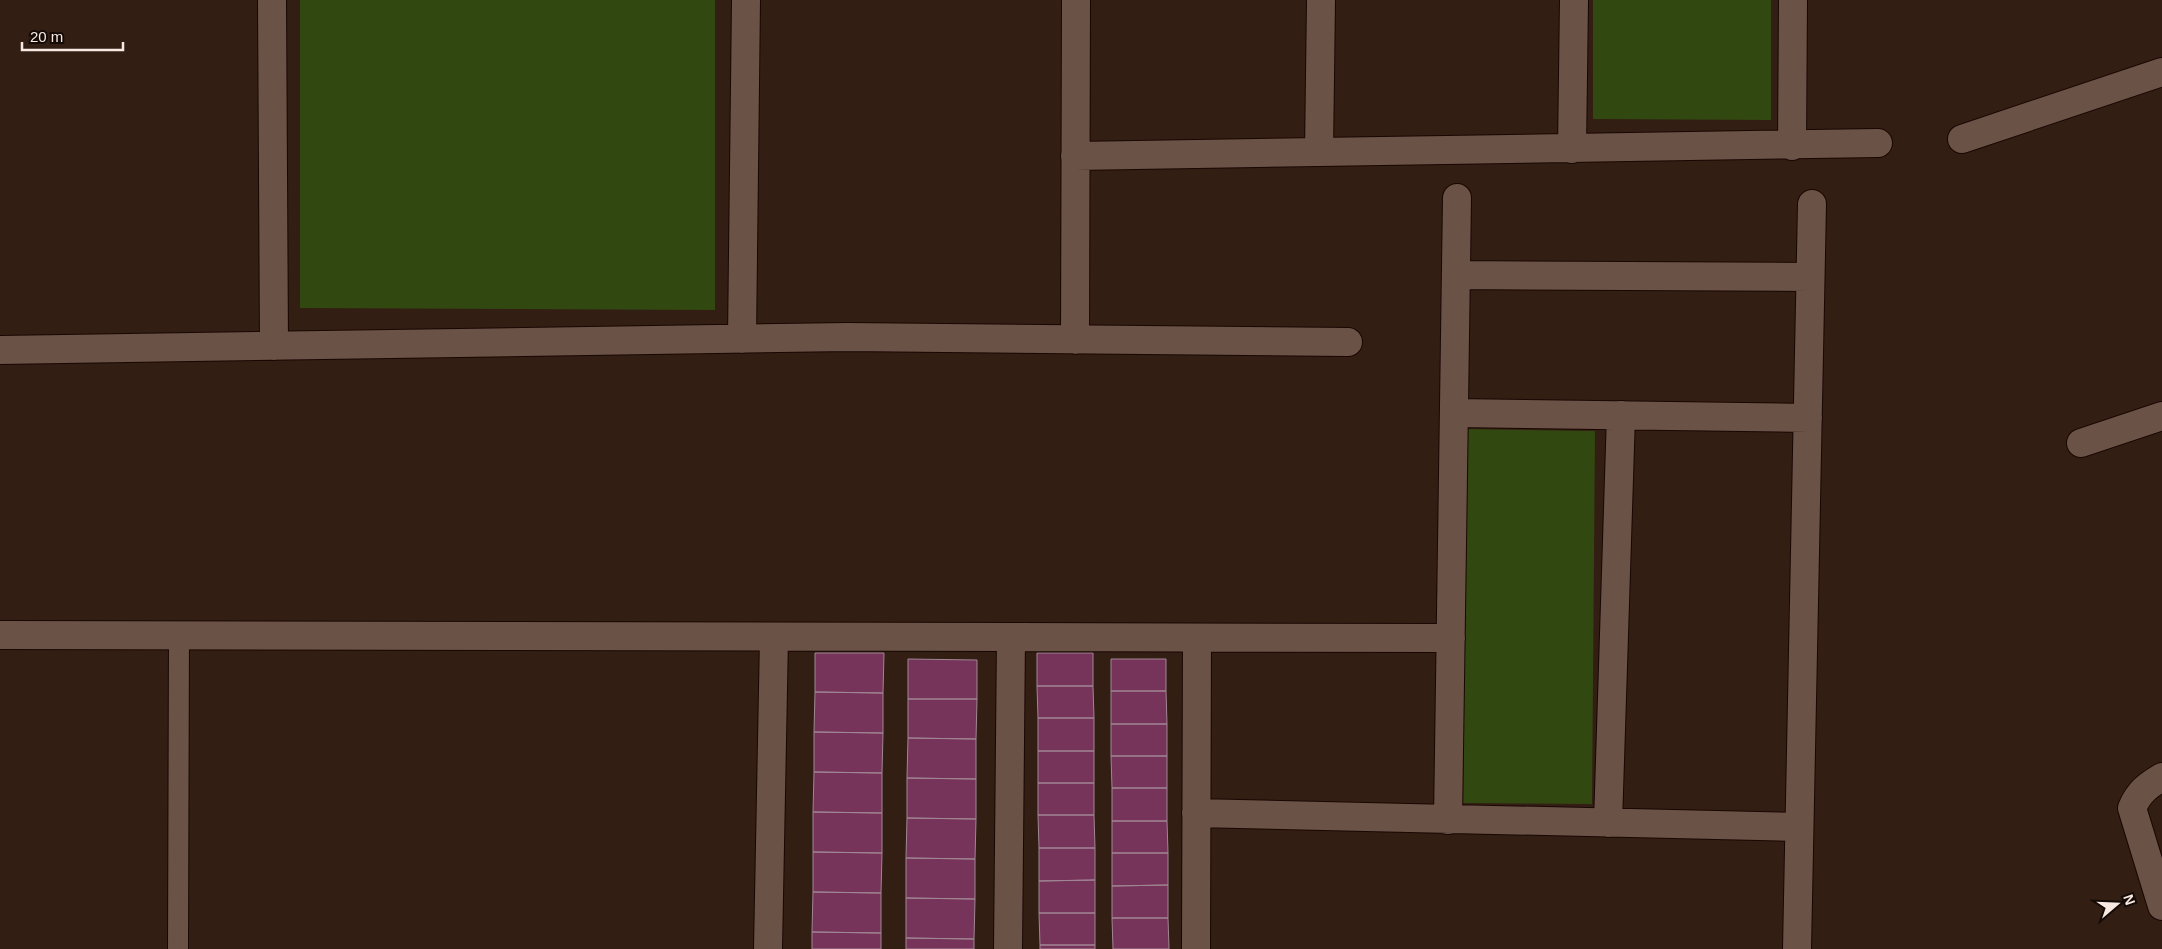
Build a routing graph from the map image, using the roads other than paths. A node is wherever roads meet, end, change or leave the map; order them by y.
1 (272, 0) edge
2 (746, 0) edge
3 (1076, 0) edge
4 (1321, 0) edge
5 (1574, 0) edge
6 (1793, 0) edge
7 (2162, 72) edge
8 (1962, 139) dead end
9 (1878, 143) dead end
10 (1792, 146) junction
11 (1572, 149) junction
12 (1319, 152) junction
13 (1075, 156) junction
14 (1457, 198) dead end
15 (1812, 204) dead end
16 (1456, 275) junction
17 (1810, 277) junction
18 (742, 339) junction
19 (1075, 340) junction
20 (1348, 342) dead end
21 (274, 346) junction
22 (0, 350) edge
23 (1454, 413) junction
24 (1620, 415) junction
25 (2162, 416) edge
26 (1808, 418) junction
27 (2081, 443) dead end
28 (0, 635) edge
29 (178, 636) junction
30 (774, 637) junction
31 (1011, 637) junction
32 (1197, 638) junction
33 (1451, 638) junction
34 (2162, 777) edge
35 (1196, 813) junction
36 (1448, 820) junction
37 (1608, 823) junction
38 (1799, 827) junction
39 (2162, 906) edge
40 (178, 949) edge
41 (768, 949) edge
42 (1008, 949) edge
43 (1196, 949) edge
44 (1797, 949) edge

1 - 21 street
2 - 18 street
3 - 13 street
4 - 12 street
5 - 11 street
6 - 10 street
7 - 8 street
9 - 10 street
10 - 11 street
11 - 12 street
12 - 13 street
13 - 19 street
14 - 16 street
15 - 17 street
16 - 17 street
16 - 23 street
17 - 26 street
18 - 19 street
18 - 21 street
19 - 20 street
21 - 22 street
23 - 24 street
23 - 33 street
24 - 26 street
24 - 37 street
25 - 27 street
26 - 38 street
28 - 29 street
29 - 30 street
29 - 40 lane
30 - 31 street
30 - 41 street
31 - 32 street
31 - 42 street
32 - 33 street
32 - 35 street
33 - 36 street
34 - 39 street
35 - 36 street
35 - 43 street
36 - 37 street
37 - 38 street
38 - 44 street

